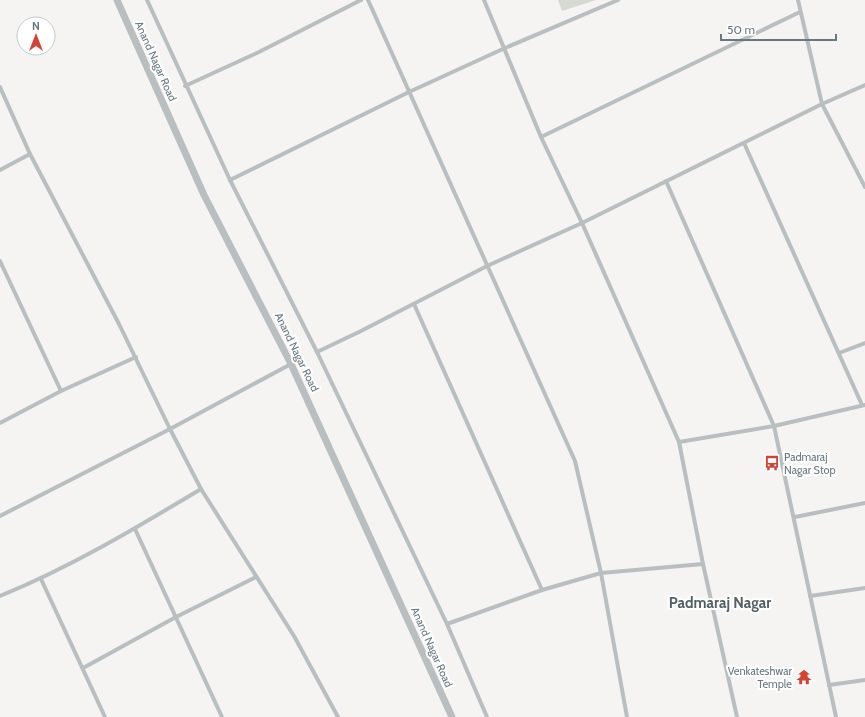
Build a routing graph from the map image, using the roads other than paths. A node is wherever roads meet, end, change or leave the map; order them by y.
1 (117, 0) edge
2 (147, 0) edge
3 (361, 0) edge
4 (368, 0) edge
5 (484, 0) edge
6 (618, 0) edge
7 (798, 0) edge
8 (800, 12) junction
9 (505, 48) junction
10 (865, 85) edge
11 (185, 86) junction
12 (0, 87) edge
13 (409, 92) junction
14 (822, 104) junction
15 (541, 137) junction
16 (744, 143) junction
17 (30, 154) junction
18 (0, 170) edge
19 (230, 180) junction
20 (666, 181) junction
21 (865, 187) edge
22 (582, 223) junction
23 (0, 261) edge
24 (487, 266) junction
25 (414, 304) junction
26 (865, 343) edge
27 (317, 352) junction
28 (839, 353) junction
29 (136, 357) junction
30 (291, 364) junction
31 (61, 391) junction
32 (864, 405) edge
33 (0, 423) edge
34 (774, 426) junction
35 (170, 430) junction
36 (679, 442) junction
37 (202, 489) junction
38 (865, 503) edge
39 (0, 516) edge
40 (795, 517) junction
41 (135, 529) junction
42 (704, 564) junction
43 (601, 573) junction
44 (256, 577) junction
45 (41, 579) junction
46 (865, 588) edge
47 (542, 590) junction
48 (0, 596) edge
49 (810, 596) junction
50 (176, 617) junction
51 (447, 624) junction
52 (83, 668) junction
53 (865, 680) edge
54 (829, 685) junction
55 (106, 717) edge
56 (222, 717) edge
57 (338, 717) edge
58 (452, 717) edge
59 (487, 717) edge
60 (627, 717) edge
61 (737, 717) edge
62 (836, 717) edge

1 - 30 street, Anand Nagar Road
2 - 11 street
3 - 11 street
4 - 13 street
5 - 9 street
6 - 9 street
7 - 8 street
8 - 14 street
8 - 15 street
9 - 13 street
9 - 15 street
10 - 14 street
11 - 19 street
12 - 17 street
13 - 19 street
13 - 24 street
14 - 16 street
14 - 21 street
15 - 22 street
16 - 20 street
16 - 28 street
17 - 18 street
17 - 29 street
19 - 27 street
20 - 22 street
20 - 34 street
22 - 24 street
22 - 36 street
23 - 31 street
24 - 25 street
24 - 43 street
25 - 27 street
25 - 47 street
26 - 28 street
27 - 51 street
28 - 32 street
29 - 31 street
29 - 35 street
30 - 35 street
30 - 58 street, Anand Nagar Road
31 - 33 street
32 - 34 street
34 - 36 street
34 - 40 street
35 - 37 street
35 - 39 street
36 - 42 street
37 - 41 street
37 - 44 street
38 - 40 street
40 - 49 street
41 - 45 street
41 - 50 street
42 - 43 street
42 - 61 street
43 - 47 street
43 - 60 street
44 - 50 street
44 - 57 street
45 - 48 street
45 - 52 street
46 - 49 street
47 - 51 street
49 - 54 street
50 - 52 street
50 - 56 street
51 - 59 street
52 - 55 street
53 - 54 street
54 - 62 street

